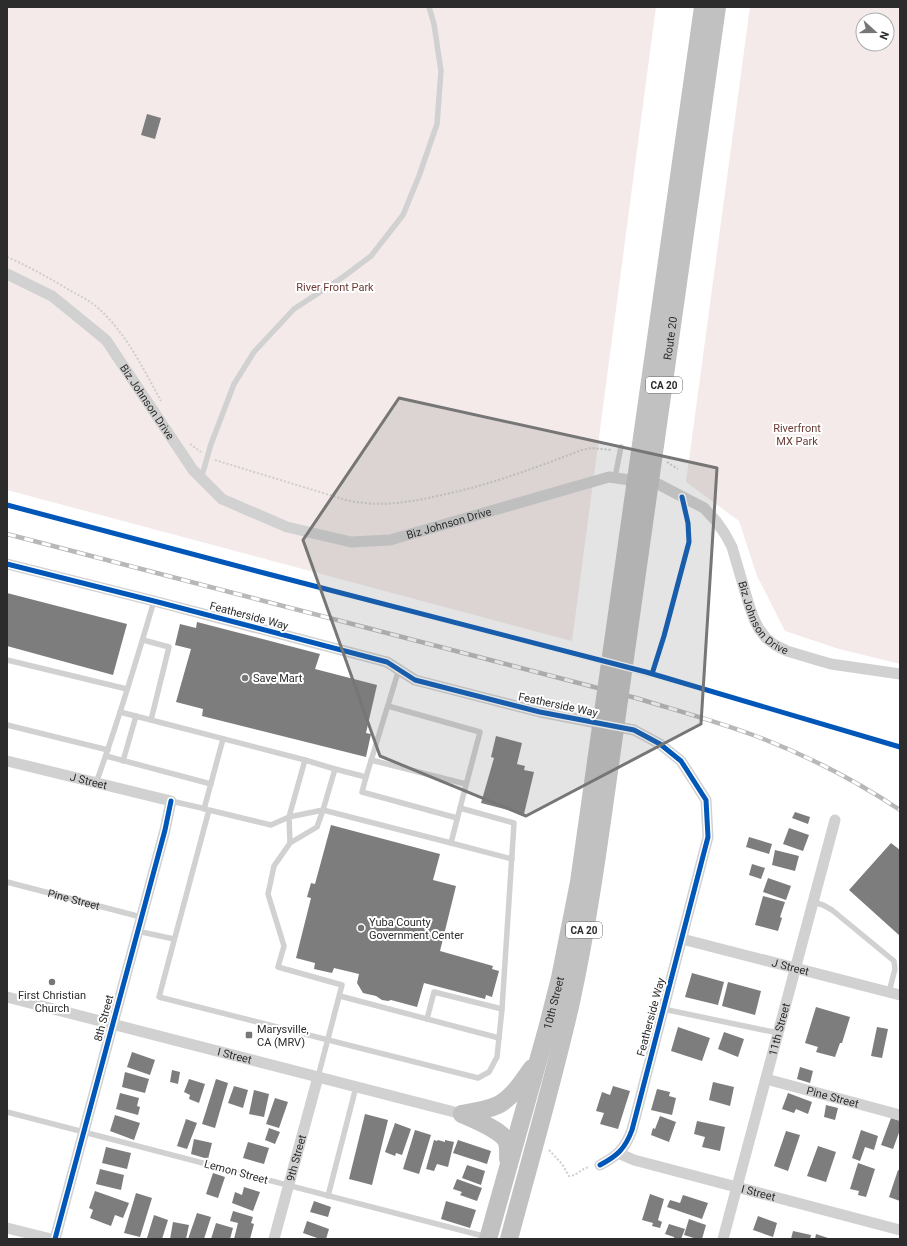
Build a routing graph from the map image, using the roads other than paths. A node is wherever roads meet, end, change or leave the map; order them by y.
1 (429, 7) edge
2 (703, 7) edge
3 (717, 7) edge
4 (7, 274) edge
5 (620, 450) road end
6 (615, 477) junction
7 (201, 479) junction
8 (682, 497) junction
9 (7, 505) edge
10 (7, 564) edge
11 (154, 601) junction
12 (143, 640) junction
13 (7, 660) edge
14 (399, 669) junction
15 (652, 674) junction
16 (900, 674) edge
17 (127, 689) junction
18 (388, 706) junction
19 (120, 712) junction
20 (136, 716) junction
21 (151, 720) junction
22 (7, 725) edge
23 (223, 738) junction
24 (900, 747) edge
25 (108, 750) junction
26 (106, 756) junction
27 (305, 760) junction
28 (371, 760) junction
29 (7, 761) edge
30 (123, 761) junction
31 (603, 763) junction
32 (335, 769) junction
33 (366, 777) junction
34 (96, 783) junction
35 (211, 784) junction
36 (466, 784) junction
37 (171, 802) junction
38 (460, 808) junction
39 (206, 809) junction
40 (323, 810) junction
41 (289, 817) junction
42 (458, 818) junction
43 (835, 820) dead end
44 (290, 843) junction
45 (451, 843) junction
46 (512, 859) junction
47 (7, 882) edge
48 (813, 902) junction
49 (141, 918) junction
50 (138, 931) junction
51 (174, 939) junction
52 (682, 939) junction
53 (795, 968) junction
54 (889, 992) junction
55 (900, 995) edge
56 (340, 996) junction
57 (7, 997) edge
58 (502, 1009) junction
59 (663, 1009) junction
60 (427, 1019) junction
61 (113, 1024) junction
62 (778, 1033) junction
63 (499, 1038) junction
64 (328, 1040) junction
65 (539, 1057) junction
66 (318, 1077) junction
67 (766, 1079) junction
68 (356, 1087) junction
69 (7, 1112) edge
70 (462, 1114) junction
71 (900, 1115) edge
72 (84, 1132) junction
73 (618, 1153) junction
74 (508, 1163) junction
75 (600, 1165) road end
76 (288, 1186) junction
77 (737, 1187) junction
78 (328, 1196) junction
79 (7, 1228) edge
80 (900, 1230) edge
81 (488, 1238) edge
82 (51, 1239) edge
83 (55, 1239) edge
84 (274, 1239) edge
85 (509, 1239) edge
86 (723, 1239) edge

1 - 7 lane
2 - 31 highway, Route 20 / CA 20, bridge
3 - 31 highway, Route 20 / CA 20, bridge
4 - 7 street, Biz Johnson Drive
5 - 6 lane
6 - 7 street, Biz Johnson Drive
6 - 8 street, Biz Johnson Drive
8 - 15 lane
8 - 16 street, Biz Johnson Drive
9 - 15 lane
10 - 11 street, Featherside Way
11 - 12 lane
11 - 14 street, Featherside Way
12 - 17 lane
12 - 21 lane
13 - 17 lane
14 - 18 lane
14 - 52 street, Featherside Way
15 - 24 lane
17 - 19 lane
18 - 28 lane
18 - 36 lane
19 - 20 lane
19 - 25 lane
20 - 21 lane
20 - 30 lane
21 - 23 lane
22 - 25 lane
23 - 27 lane
23 - 35 lane
25 - 26 lane
26 - 30 lane
26 - 34 lane
27 - 32 lane
27 - 41 lane
28 - 33 lane
28 - 36 lane
29 - 34 street, J Street
30 - 35 lane
31 - 65 highway, 10th Street / CA 20
31 - 85 highway, 10th Street / CA 20
32 - 33 lane
32 - 40 lane
33 - 42 lane
34 - 37 street, J Street
35 - 39 lane
36 - 38 lane
37 - 39 lane
37 - 49 street, 8th Street
38 - 42 lane
38 - 46 lane
39 - 41 lane
39 - 51 lane
40 - 41 lane
40 - 44 lane
40 - 45 lane
41 - 44 lane
42 - 45 lane
43 - 48 street, 11th Street
44 - 56 lane
45 - 46 lane
46 - 58 lane
47 - 49 lane, Pine Street
48 - 53 street, 11th Street
48 - 54 lane
49 - 50 street, 8th Street
50 - 51 lane
50 - 61 street, 8th Street
51 - 64 lane
52 - 53 street, J Street
52 - 59 street, Featherside Way
53 - 54 street, J Street
53 - 62 street, 11th Street
54 - 55 street, J Street
56 - 60 lane
56 - 64 lane
57 - 61 street, I Street
58 - 60 lane
58 - 63 lane
59 - 62 lane
59 - 73 street, Featherside Way
60 - 63 lane
61 - 66 street, I Street
61 - 72 street, 8th Street
62 - 67 street, 11th Street
63 - 64 lane
64 - 66 lane
65 - 70 highway
65 - 74 highway, 10th Street / CA 20
66 - 68 street, I Street
66 - 76 street, 9th Street
67 - 71 street, Pine Street
67 - 77 street, 11th Street
68 - 70 street, I Street
68 - 78 lane
69 - 72 lane, Lemon Street
70 - 74 highway
72 - 76 lane, Lemon Street
72 - 83 street, 8th Street
73 - 75 street, Featherside Way
73 - 77 street, I Street
74 - 81 highway, 10th Street / CA 20
76 - 78 lane, Lemon Street
76 - 84 street, 9th Street
77 - 80 street, I Street
77 - 86 street, 11th Street
78 - 81 lane, Lemon Street
79 - 82 street

